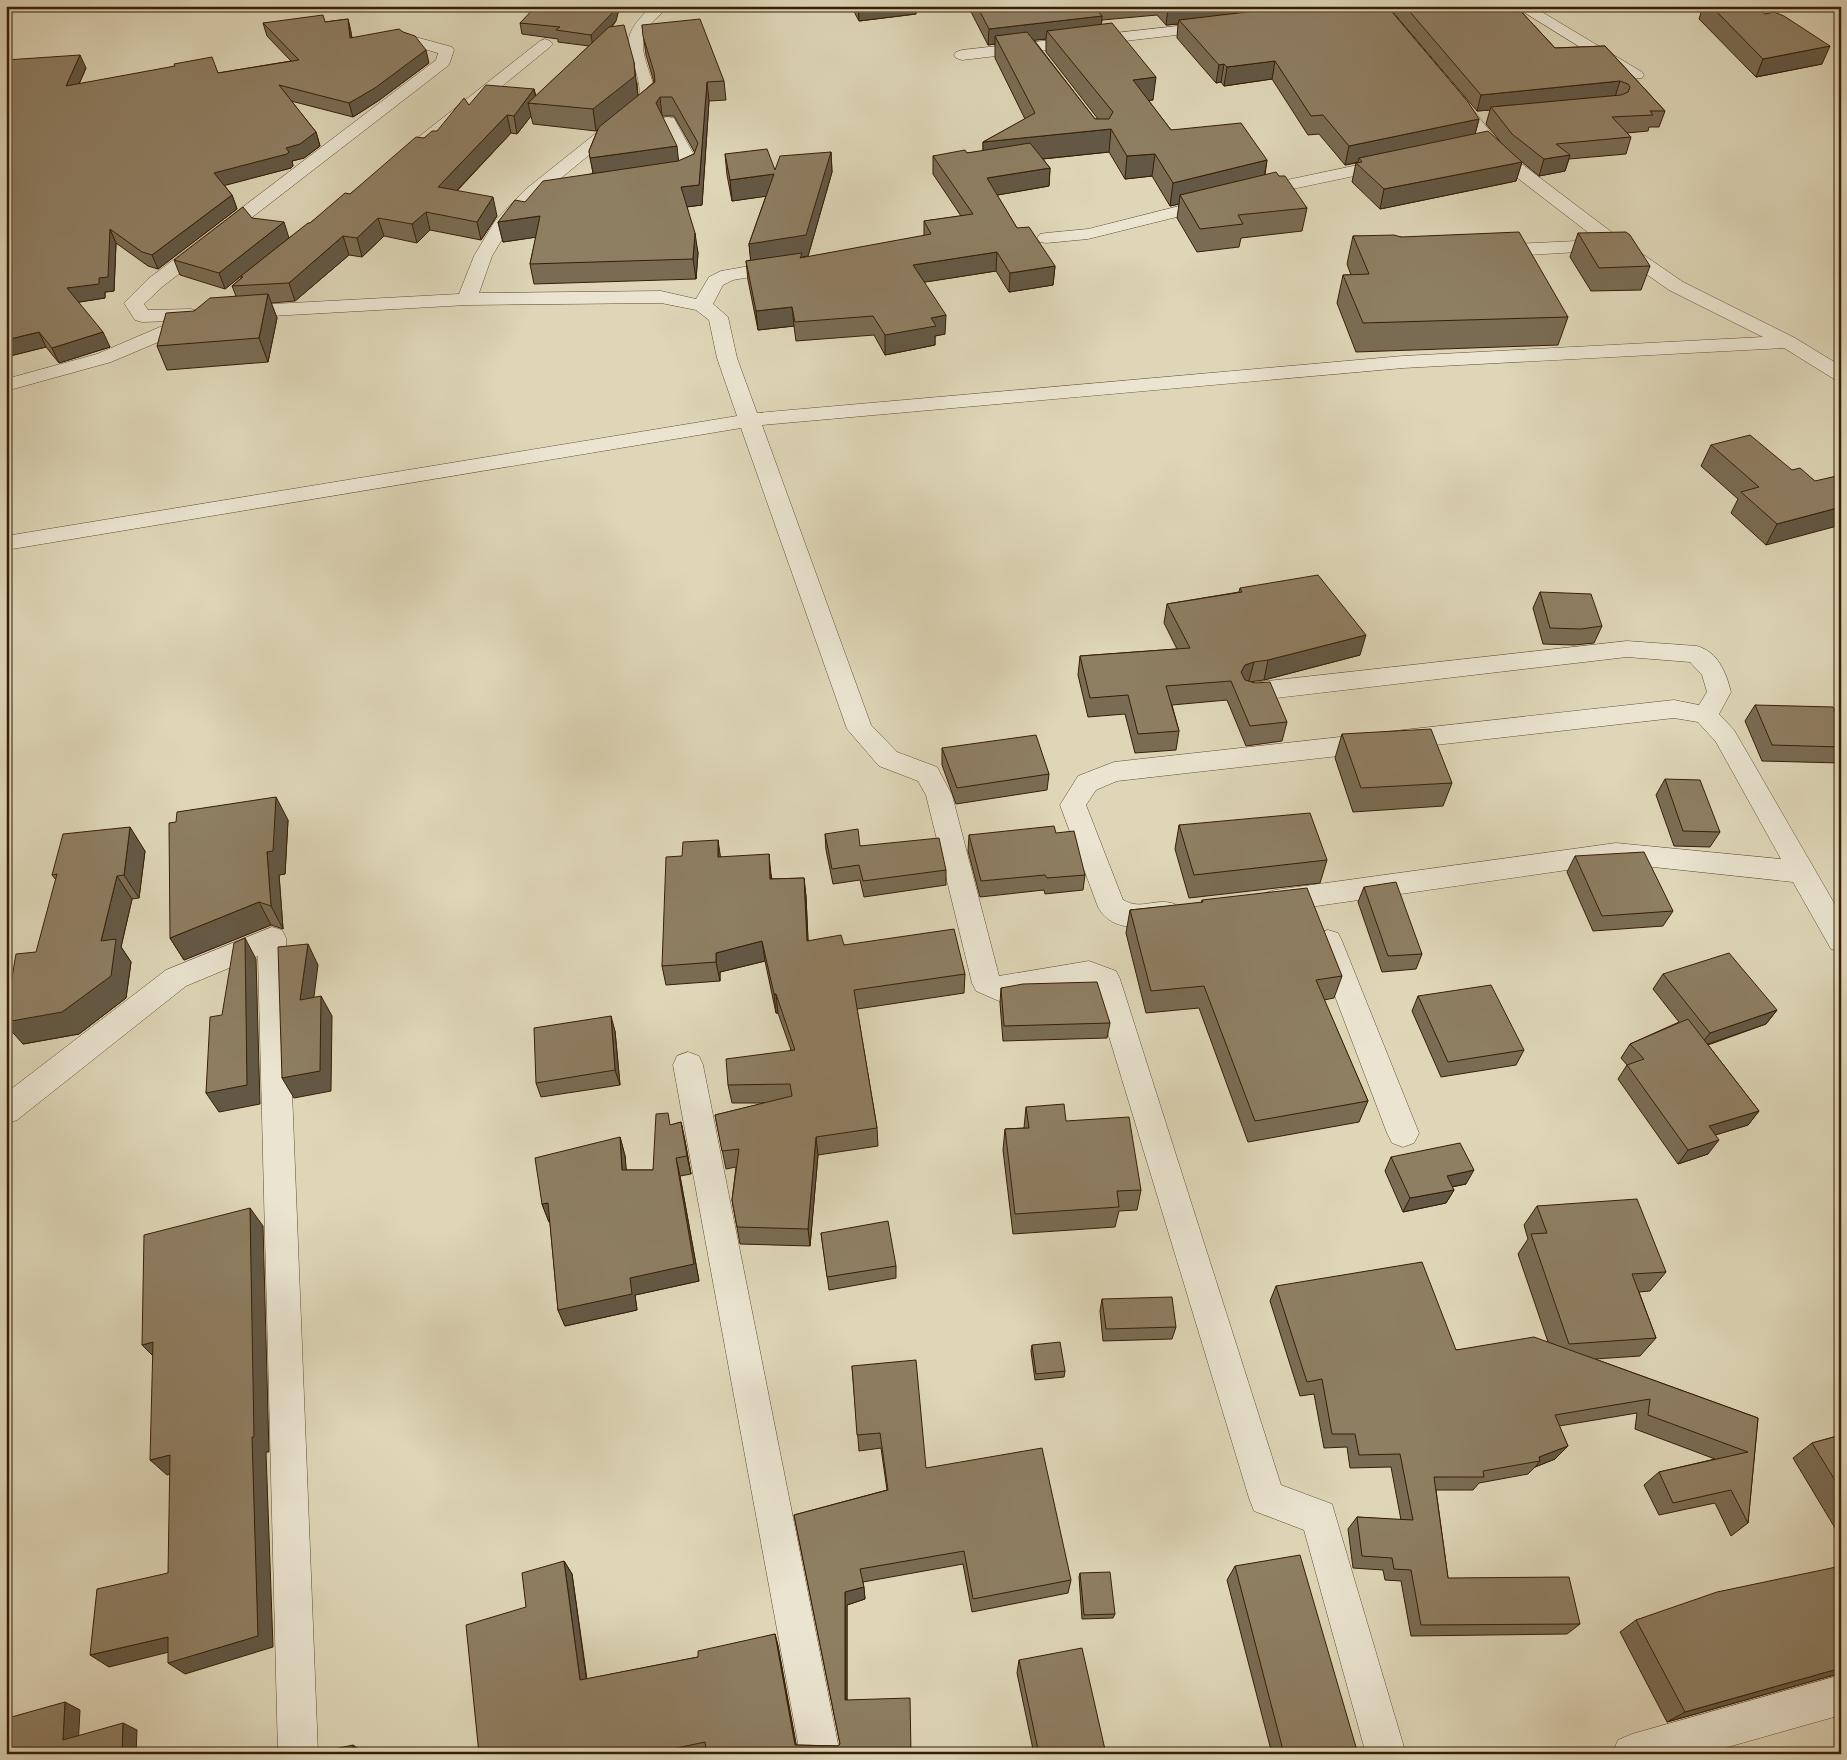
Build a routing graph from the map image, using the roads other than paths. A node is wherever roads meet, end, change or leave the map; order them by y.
1 (661, 6) edge
2 (1521, 6) edge
3 (1225, 25) edge
4 (412, 41) edge
5 (545, 44) dead end
6 (1031, 47) junction
7 (962, 55) dead end
8 (1043, 62) edge
9 (1636, 75) dead end
10 (1442, 82) edge
11 (1492, 116) edge
12 (1472, 118) junction
13 (668, 122) edge
14 (1487, 142) junction
15 (1468, 146) edge
16 (1411, 158) edge
17 (392, 166) edge
18 (650, 178) edge
19 (562, 189) edge
20 (532, 193) junction
21 (1046, 238) dead end
22 (1615, 244) junction
23 (1471, 253) edge
24 (804, 263) edge
25 (467, 299) junction
26 (225, 304) edge
27 (702, 306) junction
28 (1788, 342) junction
29 (1841, 375) edge
30 (6, 385) edge
31 (750, 420) junction
32 (6, 542) edge
33 (1250, 692) edge
34 (1706, 715) junction
35 (1802, 872) junction
36 (1311, 897) junction
37 (1254, 903) edge
38 (1187, 910) edge
39 (1841, 941) edge
40 (688, 1065) dead end
41 (6, 1111) edge
42 (1403, 1133) dead end
43 (1841, 1695) edge
44 (298, 1754) edge
45 (820, 1754) edge
46 (1386, 1754) edge
47 (1632, 1754) edge

1 - 20 street
2 - 9 street
3 - 6 street
4 - 30 street
5 - 17 street
6 - 7 street
6 - 8 street
10 - 12 street
11 - 12 street
12 - 14 street
13 - 18 street
14 - 15 street
14 - 22 street
16 - 21 street
19 - 20 street
20 - 25 street
22 - 23 street
22 - 28 street
24 - 27 street
25 - 26 street
25 - 27 street
27 - 31 street
28 - 29 street
28 - 31 street
31 - 32 street
31 - 46 street
33 - 34 street
34 - 35 street
34 - 38 street
35 - 36 street
35 - 39 street
36 - 37 street
36 - 42 street
40 - 45 street
41 - 44 street
43 - 47 street

